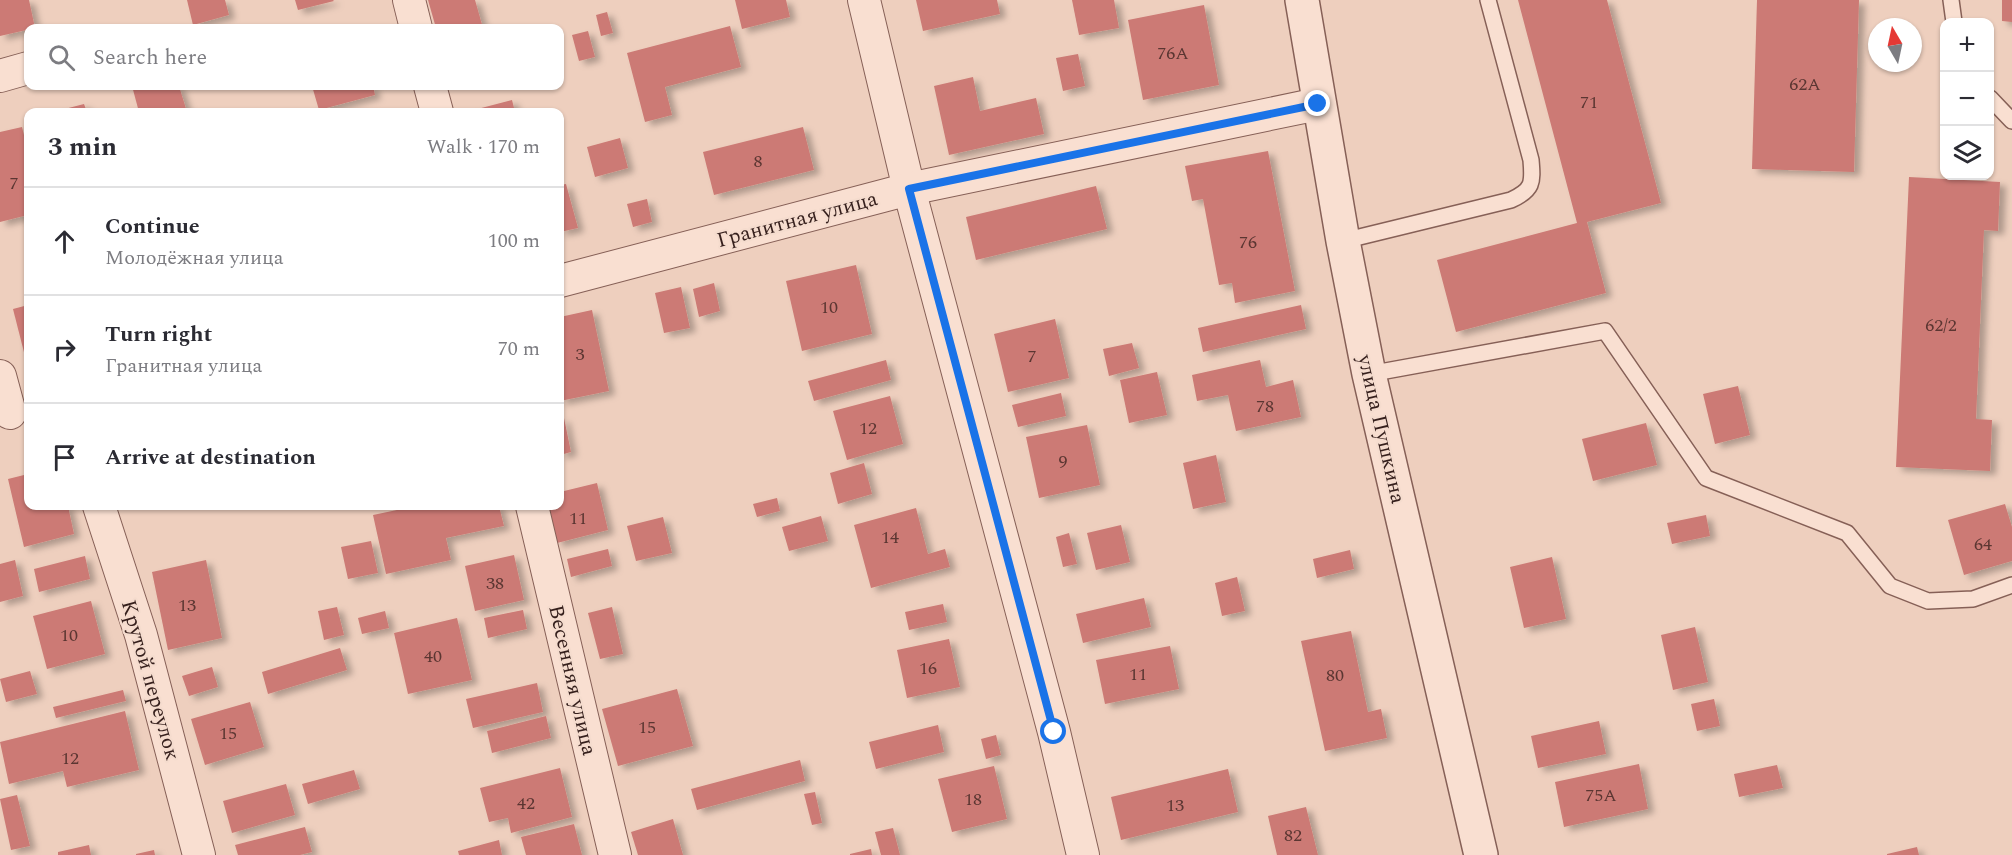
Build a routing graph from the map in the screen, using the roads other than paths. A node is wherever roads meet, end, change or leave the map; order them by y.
1 (409, 0) edge
2 (864, 0) edge
3 (1302, 0) edge
4 (1488, 0) edge
5 (1951, 0) edge
6 (1953, 18) edge
7 (415, 24) edge
8 (24, 69) edge
9 (0, 76) edge
10 (431, 90) edge
11 (1994, 103) edge
12 (1318, 104) junction
13 (436, 108) edge
14 (2012, 122) edge
15 (909, 189) junction
16 (1343, 241) junction
17 (564, 280) edge
18 (1369, 374) junction
19 (0, 376) edge
20 (13, 413) edge
21 (100, 510) edge
22 (533, 510) edge
23 (2012, 585) edge
24 (199, 855) edge
25 (615, 855) edge
26 (1083, 855) edge
27 (1481, 855) edge

1 - 7 street
2 - 15 street
3 - 12 street, улица Пушкина
4 - 16 lane
5 - 6 lane
8 - 9 street
10 - 13 street
11 - 14 lane
12 - 15 street, Гранитная улица
12 - 16 street, улица Пушкина
15 - 17 street, Гранитная улица
15 - 26 street
16 - 18 street, улица Пушкина
18 - 23 lane
18 - 27 street, улица Пушкина
19 - 20 street
21 - 24 street, Крутой переулок
22 - 25 street, Весенняя улица

